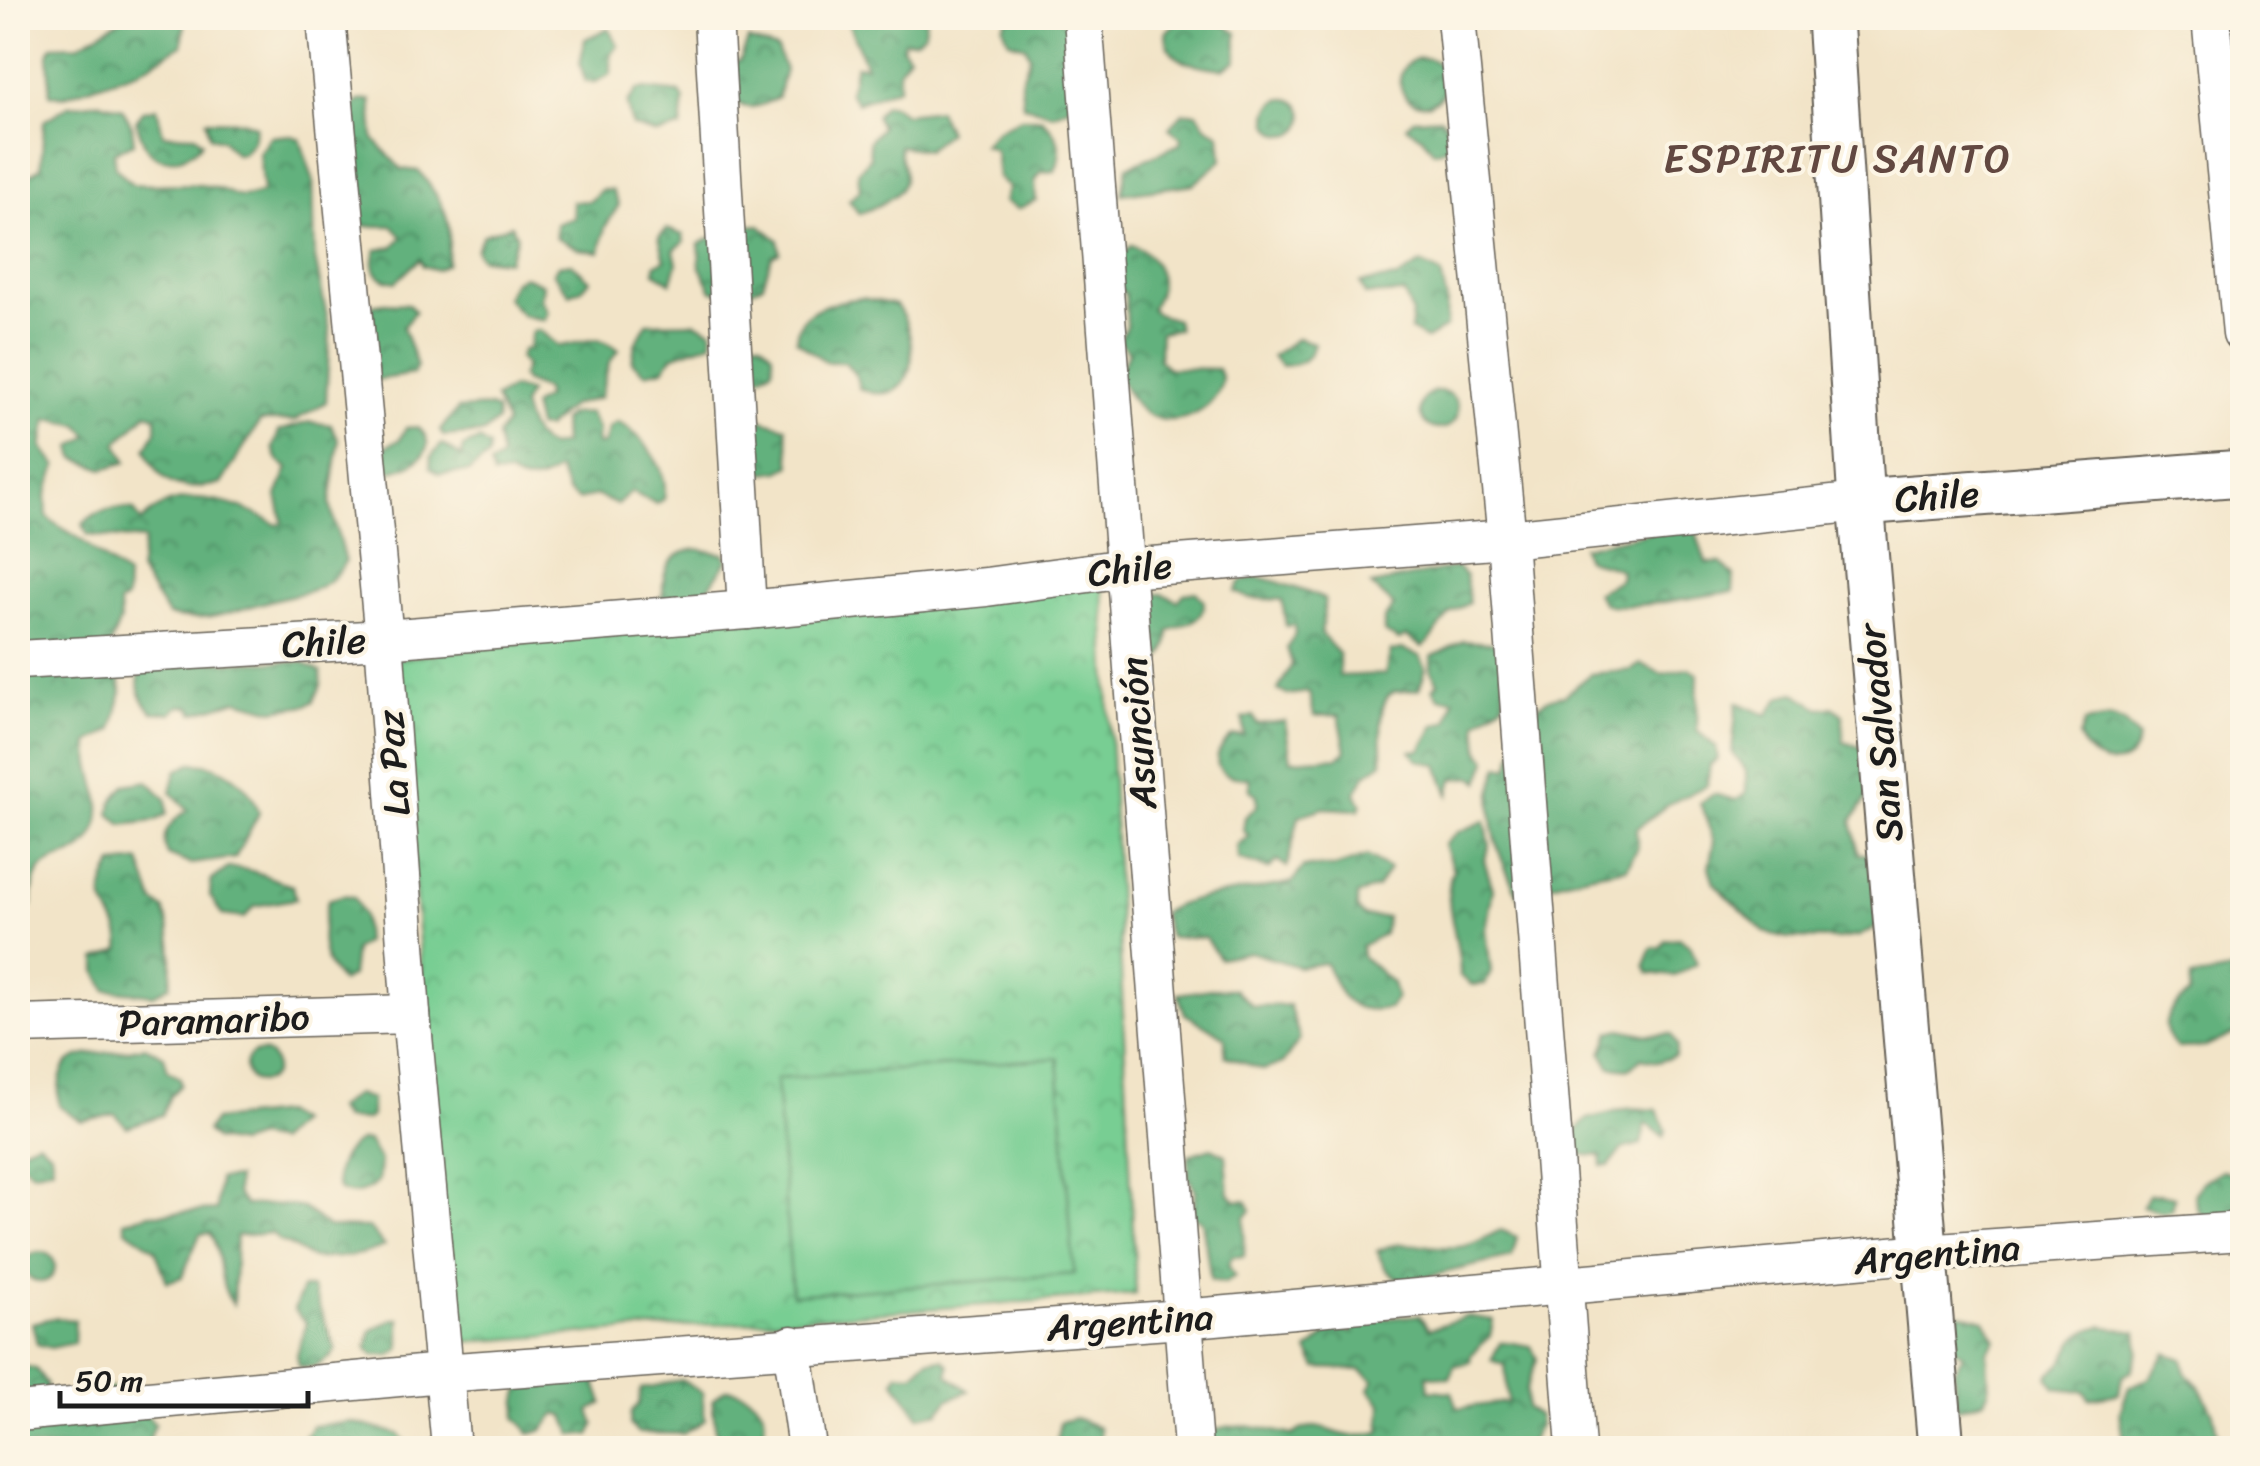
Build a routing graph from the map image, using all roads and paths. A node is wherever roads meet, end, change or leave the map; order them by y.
1 (326, 18) edge
2 (712, 18) edge
3 (1084, 18) edge
4 (1456, 18) edge
5 (1830, 18) edge
6 (2212, 18) edge
7 (2242, 332) edge
8 (2242, 473) edge
9 (1861, 502) junction
10 (1507, 539) junction
11 (1125, 568) junction
12 (747, 610) junction
13 (384, 639) junction
14 (18, 660) edge
15 (412, 1014) junction
16 (18, 1026) edge
17 (2242, 1231) edge
18 (1924, 1253) junction
19 (1563, 1288) junction
20 (1182, 1319) junction
21 (792, 1346) junction
22 (442, 1373) junction
23 (18, 1412) edge
24 (451, 1448) edge
25 (807, 1448) edge
26 (1193, 1448) edge
27 (1576, 1448) edge
28 (1941, 1448) edge

1 - 13 street, La Paz
2 - 12 street
3 - 11 street, Asunción
4 - 10 street
5 - 9 street, San Salvador
6 - 7 street
8 - 9 street, Chile
9 - 10 street, Chile
9 - 18 street, San Salvador
10 - 11 street, Chile
10 - 19 street
11 - 12 street, Chile
11 - 20 street, Asunción
12 - 13 street, Chile
13 - 14 street, Chile
13 - 15 street, La Paz
15 - 16 street, Paramaribo
15 - 22 street, La Paz
17 - 18 street, Argentina
18 - 19 street, Argentina
18 - 28 street, San Salvador
19 - 20 street, Argentina
19 - 27 street
20 - 21 street, Argentina
20 - 26 street, Asunción
21 - 22 street, Argentina
21 - 25 street
22 - 23 street, Argentina
22 - 24 street, La Paz

